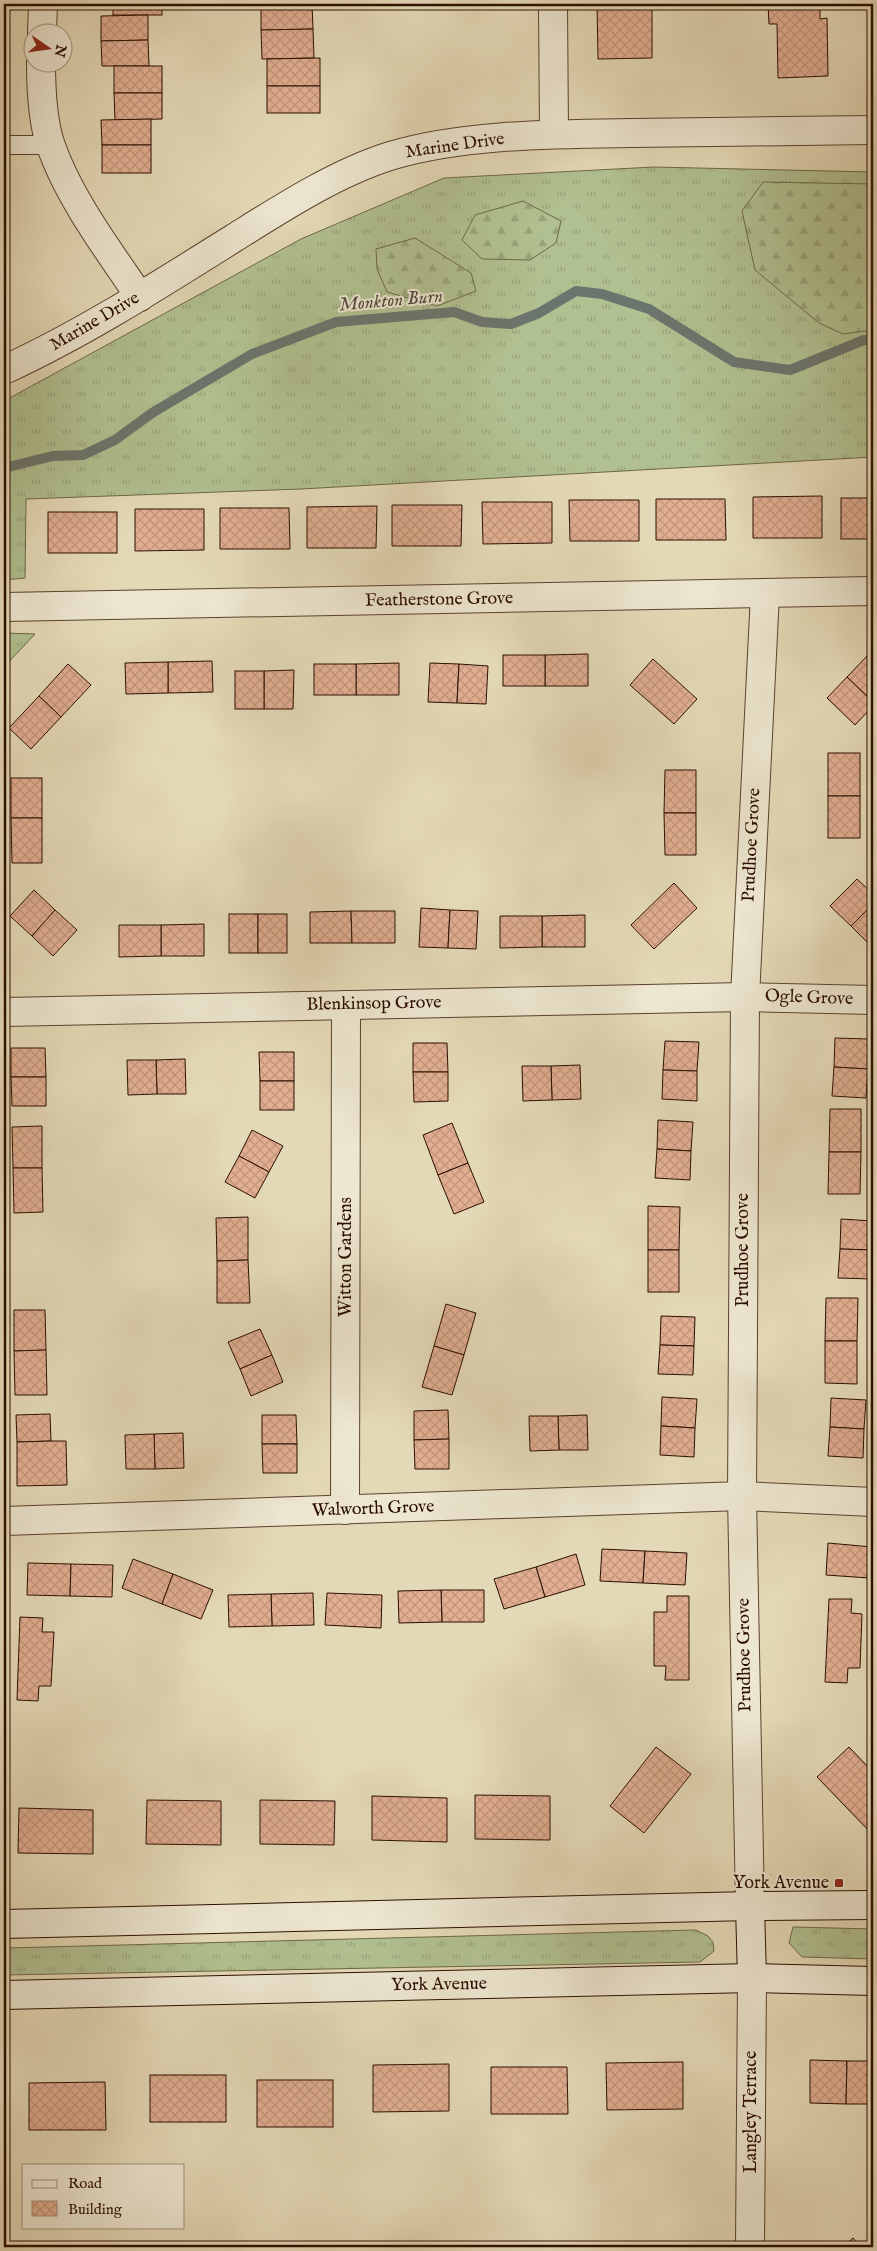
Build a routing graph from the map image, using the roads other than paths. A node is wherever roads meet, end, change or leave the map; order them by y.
1 (43, 4) edge
2 (553, 4) edge
3 (42, 22) edge
4 (42, 72) edge
5 (873, 130) edge
6 (554, 134) junction
7 (4, 145) edge
8 (50, 145) junction
9 (140, 297) junction
10 (4, 370) edge
11 (873, 592) edge
12 (765, 594) junction
13 (4, 607) edge
14 (745, 997) junction
15 (873, 1000) edge
16 (346, 1005) junction
17 (4, 1012) edge
18 (742, 1496) junction
19 (873, 1502) edge
20 (345, 1510) junction
21 (4, 1521) edge
22 (750, 1906) junction
23 (873, 1906) edge
24 (4, 1924) edge
25 (752, 1978) junction
26 (873, 1981) edge
27 (4, 1995) edge
28 (750, 2247) edge

1 - 3 street
2 - 6 street
4 - 8 street
5 - 6 street, Marine Drive
6 - 9 street, Marine Drive
7 - 8 lane
8 - 9 street
9 - 10 street, Marine Drive
11 - 12 street, Featherstone Grove
12 - 13 street, Featherstone Grove
12 - 14 street, Prudhoe Grove
14 - 15 street, Ogle Grove
14 - 16 street, Blenkinsop Grove
14 - 18 street, Prudhoe Grove
16 - 17 street, Blenkinsop Grove
16 - 20 street, Witton Gardens
18 - 19 street, Walworth Grove
18 - 20 street, Walworth Grove
18 - 22 street, Prudhoe Grove
20 - 21 street, Walworth Grove
22 - 23 street
22 - 24 street
22 - 25 street, Prudhoe Grove
25 - 26 street, York Avenue
25 - 27 street, York Avenue
25 - 28 street, Langley Terrace

